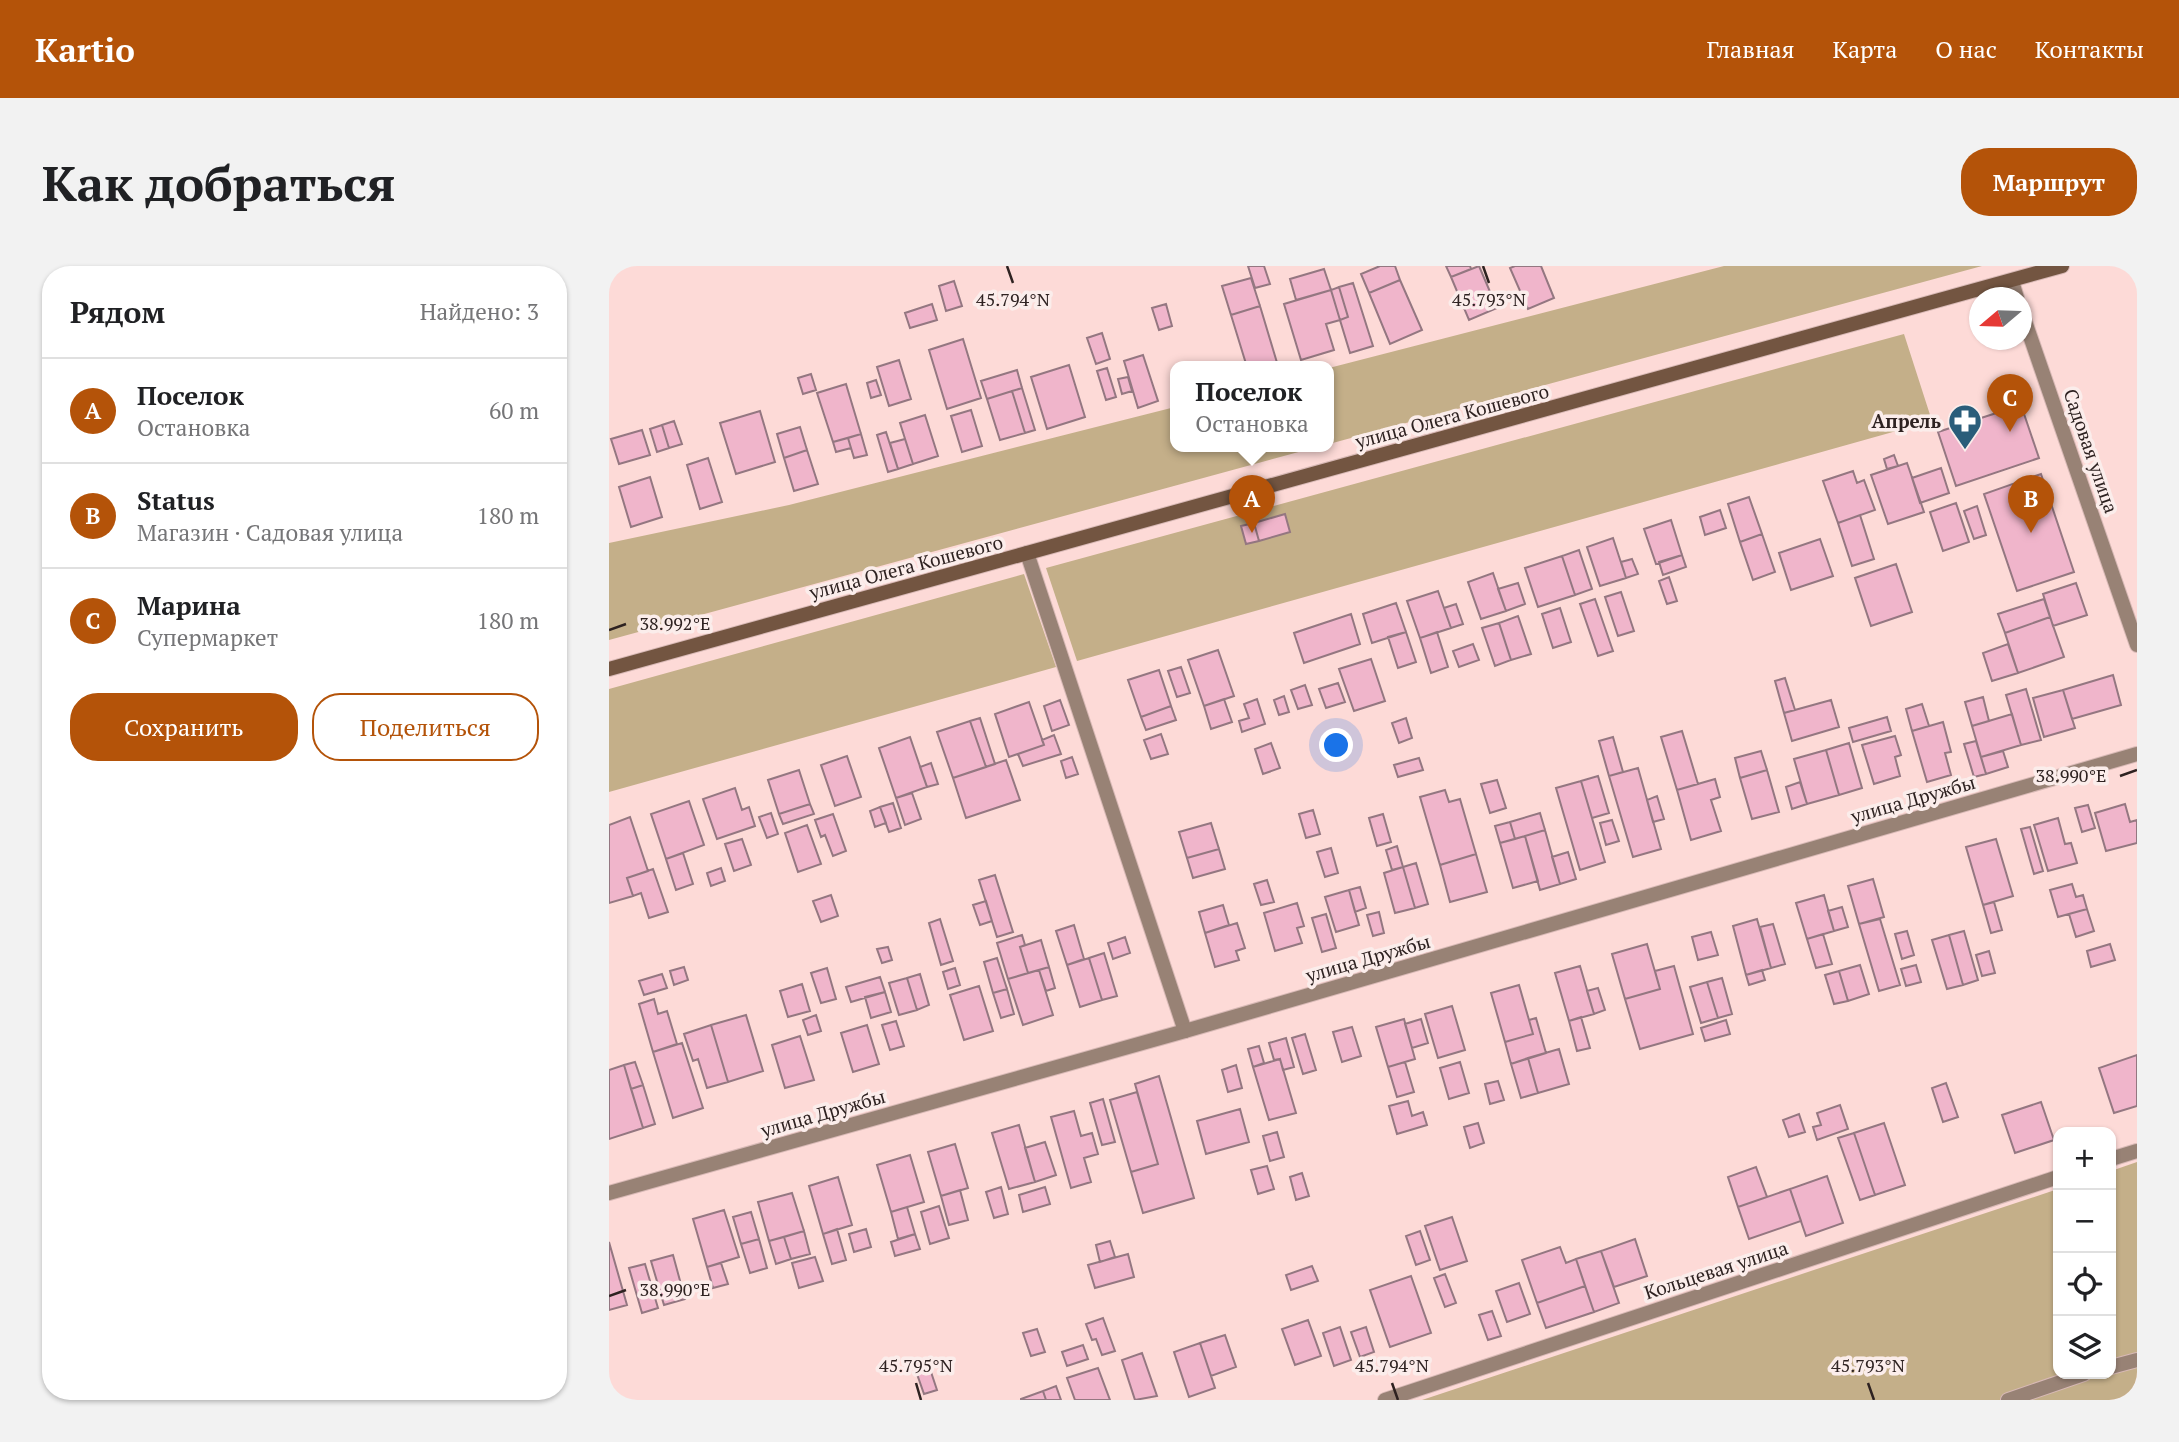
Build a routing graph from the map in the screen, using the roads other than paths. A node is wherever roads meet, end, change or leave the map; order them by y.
1 (2062, 266) edge
2 (2012, 281) junction
3 (2014, 287) edge
4 (2032, 342) edge
5 (1027, 553) junction
6 (2137, 645) edge
7 (609, 669) edge
8 (2137, 754) edge
9 (1185, 1031) junction
10 (2137, 1151) edge
11 (2116, 1157) edge
12 (2053, 1179) edge
13 (609, 1193) edge
14 (2137, 1360) edge
15 (2116, 1366) edge
16 (2069, 1379) edge
17 (1385, 1400) edge
18 (2008, 1400) edge

1 - 2 street, улица Олега Кошевого
2 - 3 street
2 - 5 street, улица Олега Кошевого
4 - 6 street, Садовая улица
5 - 7 street, улица Олега Кошевого
5 - 9 street
8 - 9 street, улица Дружбы
9 - 13 street, улица Дружбы
10 - 11 street
12 - 17 street, Кольцевая улица
14 - 15 street
16 - 18 street

